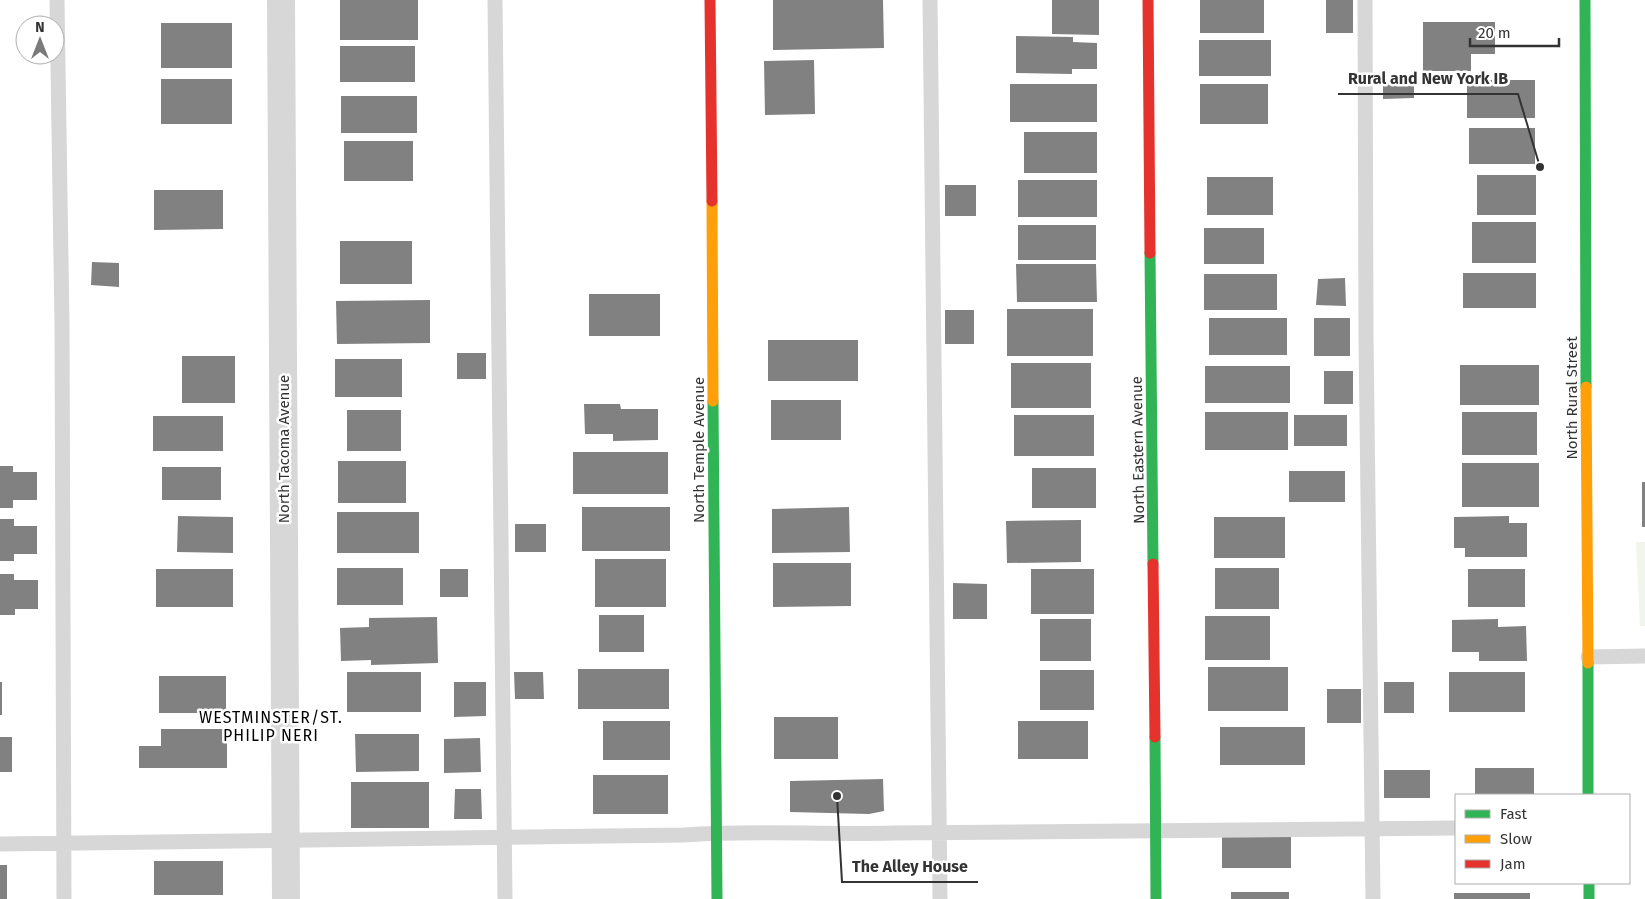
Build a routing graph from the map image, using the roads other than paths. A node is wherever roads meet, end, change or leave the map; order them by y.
1 (57, 0) edge
2 (281, 0) edge
3 (495, 0) edge
4 (710, 0) edge
5 (930, 0) edge
6 (1148, 0) edge
7 (1365, 0) edge
8 (1585, 0) edge
9 (1645, 656) edge
10 (1588, 657) junction
11 (1588, 794) edge
12 (1156, 828) junction
13 (1374, 828) junction
14 (1455, 828) edge
15 (939, 832) junction
16 (717, 833) junction
17 (505, 836) junction
18 (286, 840) junction
19 (63, 843) junction
20 (0, 844) edge
21 (1589, 884) edge
22 (64, 899) edge
23 (286, 899) edge
24 (505, 899) edge
25 (717, 899) edge
26 (940, 899) edge
27 (1156, 899) edge
28 (1373, 899) edge
29 (1589, 899) edge

1 - 19 lane
2 - 18 street, North Tacoma Avenue
3 - 17 lane
4 - 16 street, North Temple Avenue
5 - 15 lane
6 - 12 street, North Eastern Avenue
7 - 13 lane
8 - 10 street, North Rural Street
9 - 10 lane
10 - 11 street, North Rural Street
12 - 13 lane
12 - 15 lane
12 - 27 street, North Eastern Avenue
13 - 14 lane
13 - 28 lane
15 - 16 lane
15 - 26 lane
16 - 17 lane
16 - 25 street, North Temple Avenue
17 - 18 lane
17 - 24 lane
18 - 19 lane
18 - 23 street, North Tacoma Avenue
19 - 20 lane
19 - 22 lane
21 - 29 street

